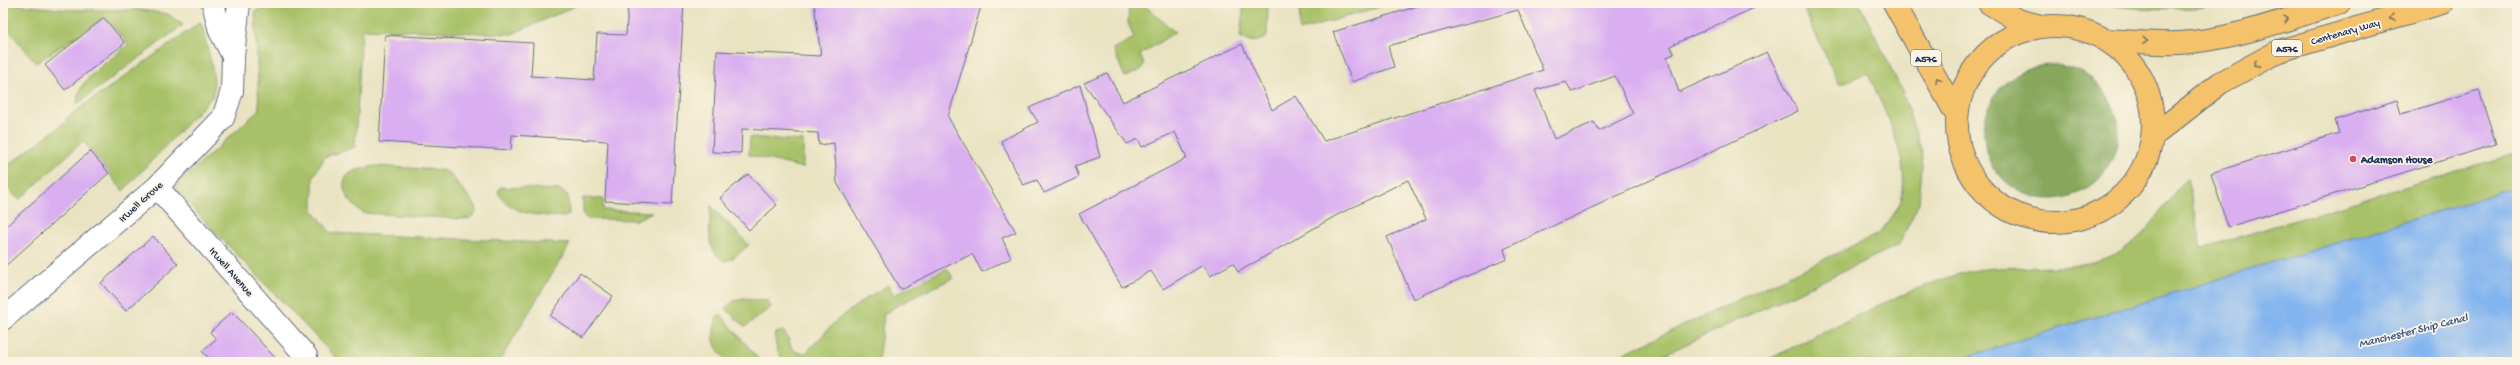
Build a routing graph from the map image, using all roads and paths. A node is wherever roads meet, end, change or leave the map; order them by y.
1 (213, 3) edge
2 (239, 3) edge
3 (1894, 3) edge
4 (1989, 3) edge
5 (2339, 3) edge
6 (2442, 3) edge
7 (2041, 26) junction
8 (2106, 40) junction
9 (233, 56) junction
10 (1956, 114) junction
11 (2152, 137) junction
12 (157, 187) junction
13 (3, 319) edge
14 (306, 356) dead end

1 - 9 street, Irwell Grove
2 - 9 street, Irwell Grove
10 -> 3 main road, A576
4 - 7 main road, A576
8 -> 5 main road, A576
6 -> 11 main road, Centenary Way / A576
7 - 8 main road, A576
7 - 10 main road, A576
8 - 11 main road, A576
9 - 12 street, Irwell Grove
10 - 11 main road, A576
12 - 13 street, Irwell Grove
12 - 14 street, Irwell Avenue

